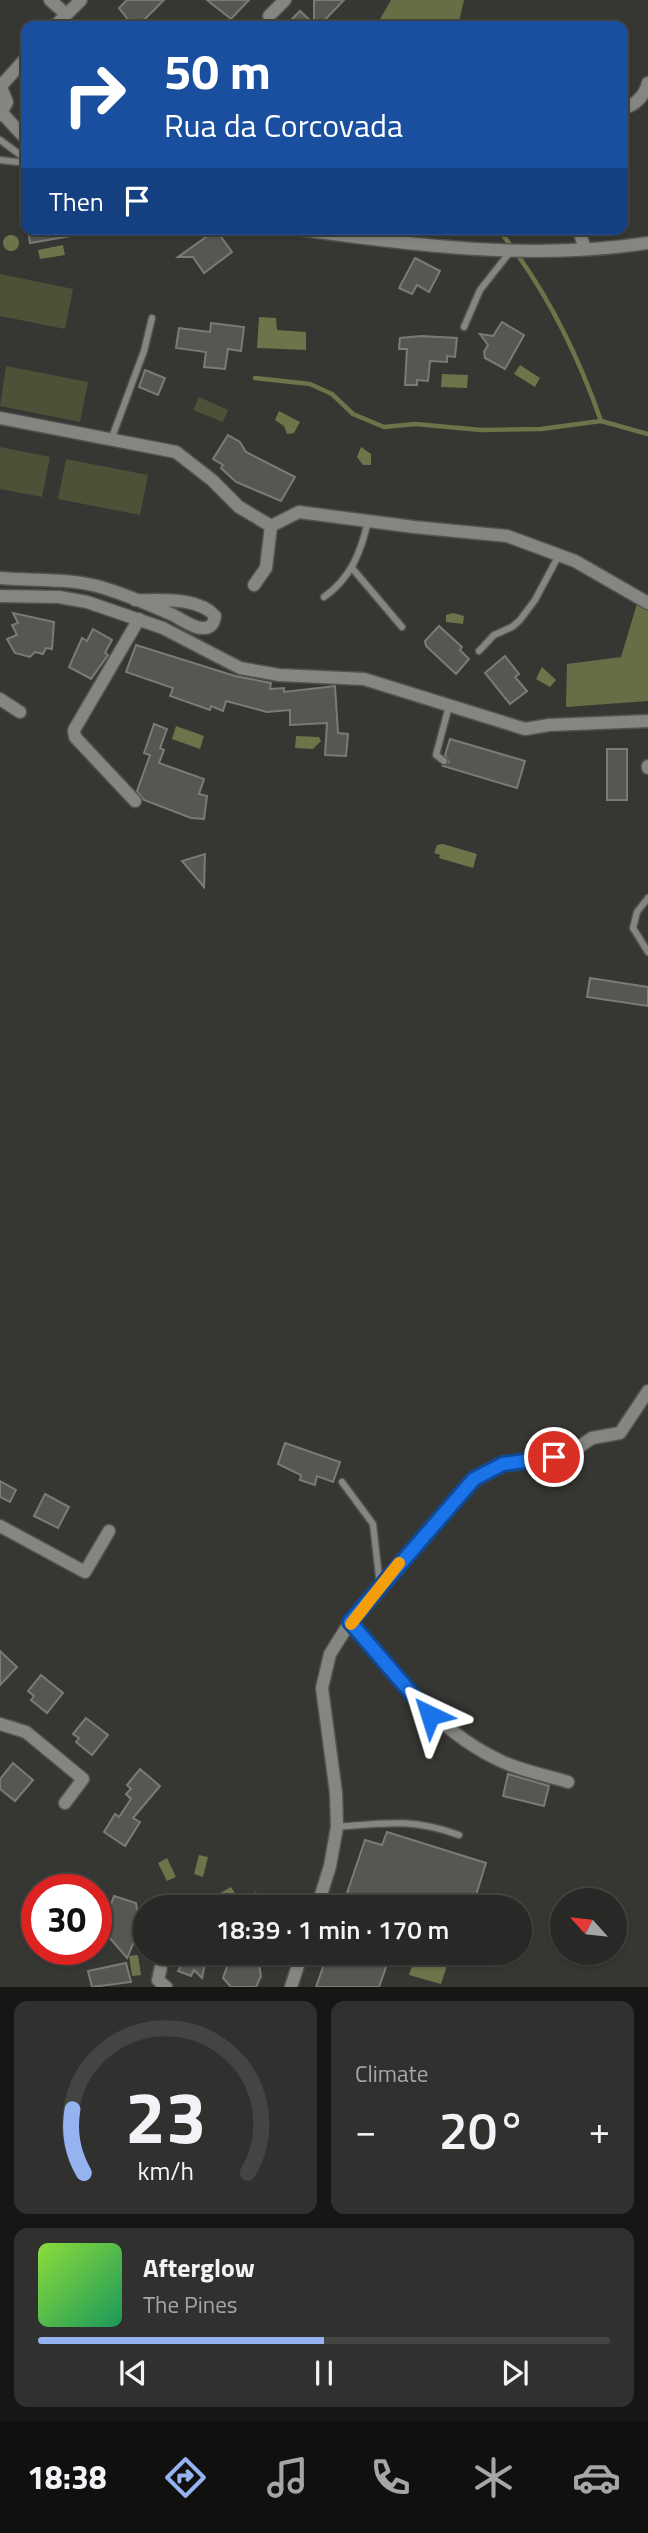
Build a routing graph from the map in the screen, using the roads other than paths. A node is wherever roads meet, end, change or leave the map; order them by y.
1 (50, 0) edge
2 (81, 0) edge
3 (285, 0) edge
4 (66, 14) junction
5 (270, 16) dead end
6 (60, 21) edge
7 (21, 63) edge
8 (648, 83) edge
9 (1, 85) edge
10 (628, 107) edge
11 (1, 114) edge
12 (21, 134) edge
13 (0, 140) edge
14 (21, 157) edge
15 (0, 160) edge
16 (21, 161) edge
17 (338, 235) edge
18 (580, 235) edge
19 (648, 243) edge
20 (585, 248) junction
21 (515, 250) junction
22 (152, 318) dead end
23 (464, 327) dead end
24 (0, 418) edge
25 (111, 440) junction
26 (368, 521) junction
27 (271, 526) junction
28 (559, 555) junction
29 (352, 568) junction
30 (0, 578) edge
31 (254, 585) dead end
32 (0, 596) edge
33 (324, 597) dead end
34 (135, 600) junction
35 (648, 603) edge
36 (139, 619) junction
37 (402, 627) dead end
38 (479, 651) dead end
39 (0, 699) edge
40 (449, 706) junction
41 (20, 712) dead end
42 (648, 721) edge
43 (444, 761) dead end
44 (135, 801) dead end
45 (648, 898) edge
46 (648, 952) edge
47 (648, 1391) edge
48 (342, 1482) dead end
49 (0, 1526) edge
50 (110, 1531) dead end
51 (380, 1586) junction
52 (350, 1622) junction
53 (0, 1724) edge
54 (568, 1782) dead end
55 (65, 1803) dead end
56 (337, 1826) junction
57 (459, 1835) dead end
58 (321, 1895) edge
59 (161, 1965) edge
60 (298, 1965) edge
61 (166, 1987) edge
62 (291, 1987) edge

1 - 4 street
2 - 4 street
3 - 5 street
4 - 6 street
7 - 9 street
8 - 10 street
9 - 11 street
11 - 12 street
13 - 14 lane
15 - 16 lane
17 - 21 street
18 - 20 street
19 - 20 street
20 - 21 street
21 - 23 lane
22 - 25 lane
24 - 25 street
25 - 27 street
26 - 27 street
26 - 28 street
26 - 29 lane
27 - 31 street
28 - 35 street
28 - 38 lane
29 - 33 lane
29 - 37 lane
30 - 34 street
32 - 36 street
34 - 34 street
36 - 40 street
36 - 44 street
39 - 41 street
40 - 42 street
40 - 43 lane
45 - 46 lane
47 - 51 street
48 - 51 lane
49 - 50 street
51 - 52 street
52 - 54 street
52 - 56 street
53 - 55 street
56 - 57 lane
56 - 58 street
59 - 61 street
60 - 62 street

